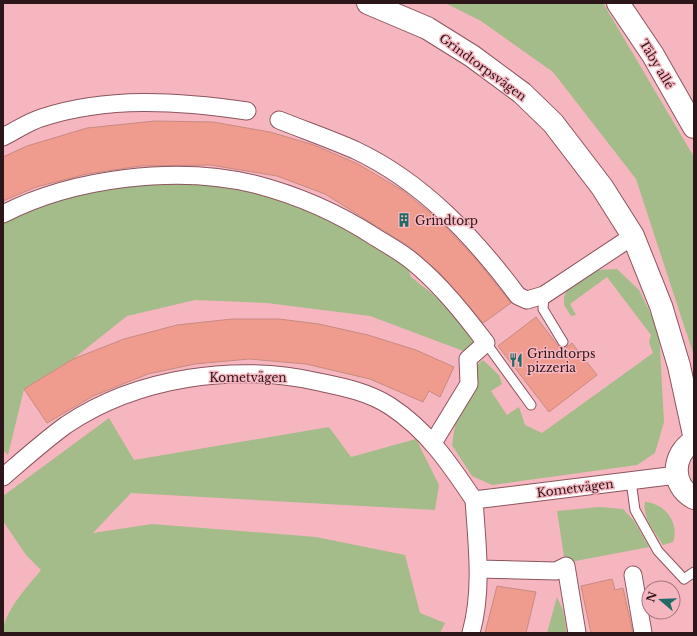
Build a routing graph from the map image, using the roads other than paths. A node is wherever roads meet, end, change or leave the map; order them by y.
1 (368, 3) edge
2 (618, 3) edge
3 (247, 111) dead end
4 (279, 120) dead end
5 (694, 127) edge
6 (3, 137) edge
7 (3, 214) edge
8 (633, 236) junction
9 (544, 295) junction
10 (486, 342) junction
11 (563, 342) dead end
12 (531, 405) dead end
13 (694, 435) edge
14 (694, 441) edge
15 (433, 443) junction
16 (677, 475) junction
17 (3, 477) edge
18 (631, 481) junction
19 (694, 498) edge
20 (474, 500) junction
21 (478, 569) junction
22 (694, 572) edge
23 (634, 575) dead end
24 (471, 633) edge
25 (577, 633) edge
26 (643, 633) edge

1 - 8 street, Grindtorpsvägen
2 - 5 street, Täby allé
3 - 6 street
4 - 9 street
7 - 10 street
8 - 9 street
8 - 13 street, Grindtorpsvägen
9 - 11 lane
10 - 12 lane
10 - 15 street
14 - 16 street
15 - 17 street, Kometvägen
15 - 20 street, Kometvägen
16 - 18 street, Kometvägen
16 - 19 street
18 - 20 street, Kometvägen
18 - 22 lane
20 - 21 street
21 - 24 street
21 - 25 street
23 - 26 street

